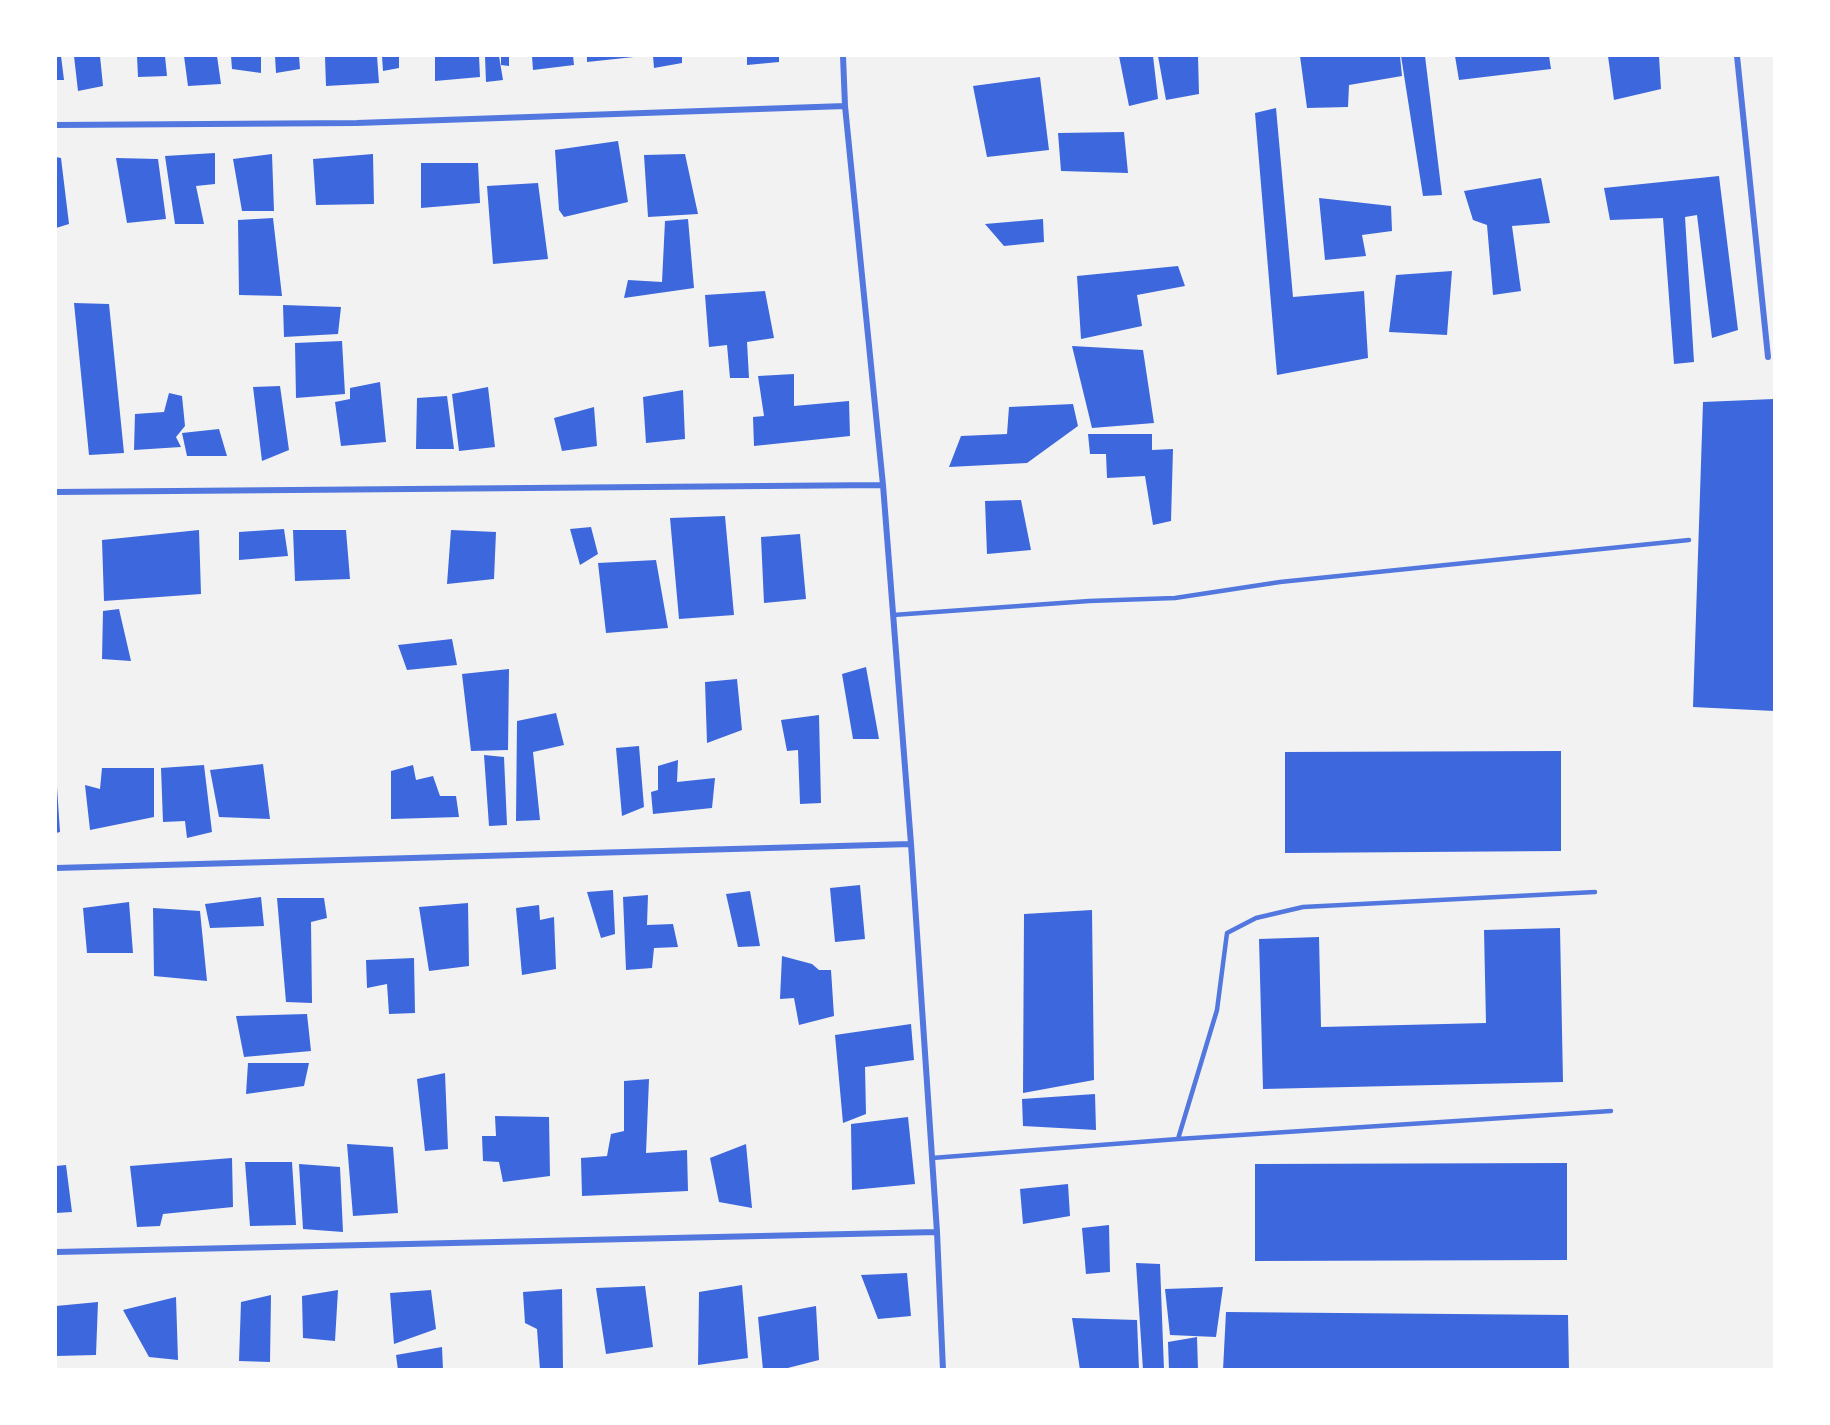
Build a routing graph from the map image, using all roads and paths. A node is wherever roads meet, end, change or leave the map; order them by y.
1 (845, 56) edge
2 (1737, 56) edge
3 (845, 106) junction
4 (56, 125) edge
5 (1768, 357) dead end
6 (883, 485) junction
7 (56, 492) edge
8 (1689, 540) dead end
9 (893, 615) junction
10 (911, 844) junction
11 (56, 868) edge
12 (1594, 892) dead end
13 (1611, 1111) dead end
14 (1178, 1139) junction
15 (932, 1158) junction
16 (937, 1232) junction
17 (56, 1252) edge
18 (943, 1370) edge

1 - 3 street
2 - 5 street
3 - 4 street
3 - 6 street
6 - 7 street
6 - 9 street
8 - 9 lane
9 - 10 street
10 - 11 street
10 - 15 street
12 - 14 lane
13 - 14 lane
14 - 15 lane
15 - 16 street
16 - 17 street
16 - 18 street

